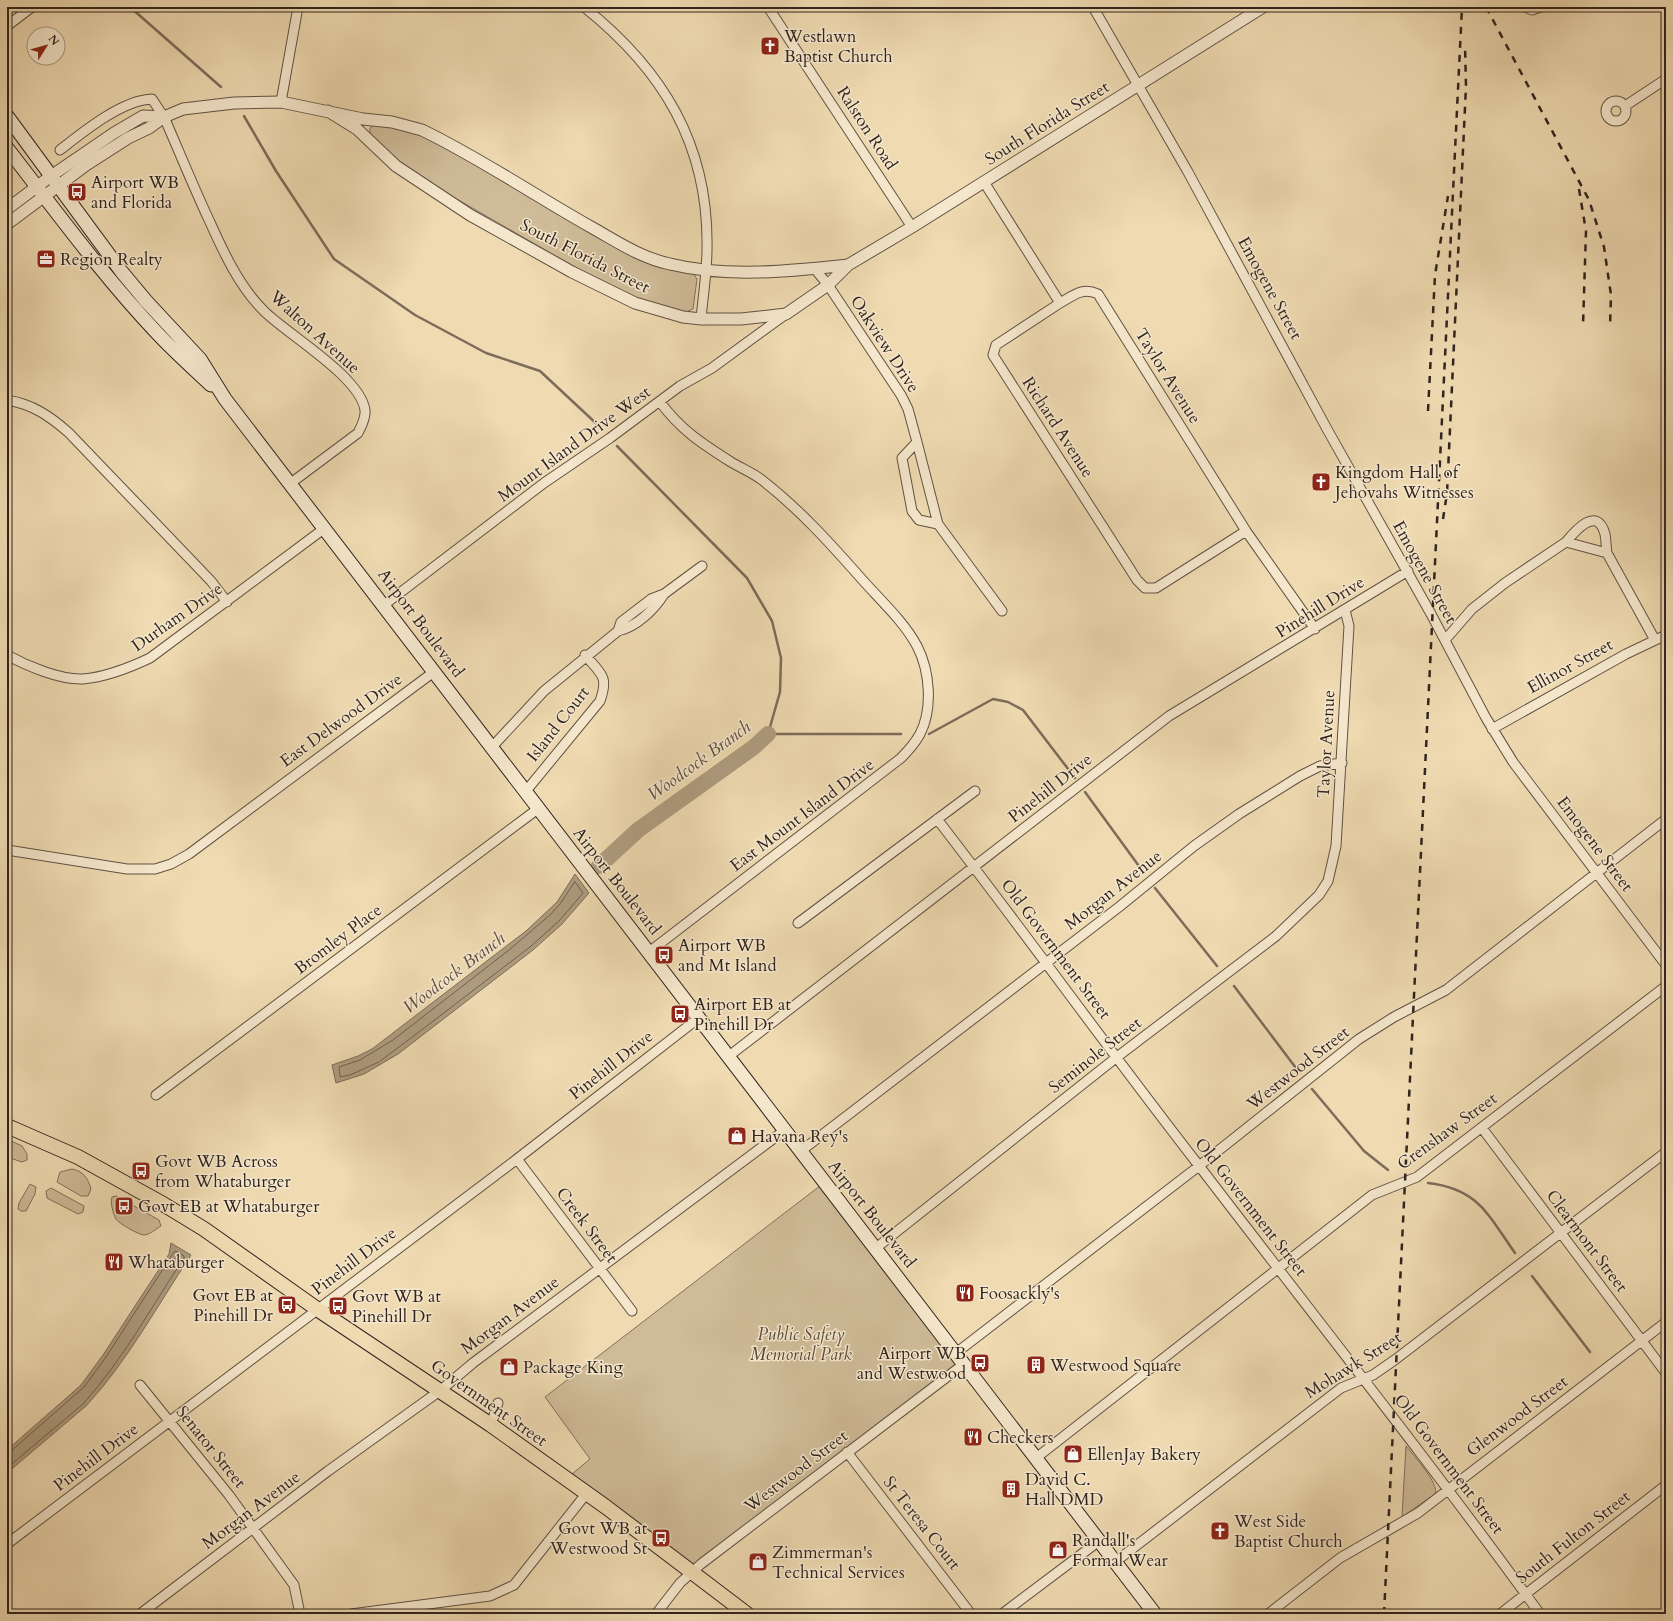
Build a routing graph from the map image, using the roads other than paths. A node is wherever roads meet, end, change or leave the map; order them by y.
1 (32, 7) edge
2 (298, 7) edge
3 (584, 7) edge
4 (1093, 7) edge
5 (1263, 7) edge
6 (1525, 7) edge
7 (1541, 7) edge
8 (773, 9) edge
9 (7, 26) edge
10 (1666, 79) edge
11 (1139, 85) junction
12 (281, 102) junction
13 (1625, 106) dead end
14 (328, 111) junction
15 (7, 116) edge
16 (164, 117) junction
17 (7, 148) edge
18 (60, 150) dead end
19 (55, 180) junction
20 (984, 182) junction
21 (40, 191) junction
22 (7, 209) edge
23 (7, 224) edge
24 (912, 227) junction
25 (848, 265) junction
26 (815, 269) junction
27 (706, 270) junction
28 (828, 286) junction
29 (1060, 303) junction
30 (786, 314) junction
31 (701, 319) junction
32 (225, 399) junction
33 (7, 400) edge
34 (660, 402) junction
35 (917, 442) junction
36 (291, 483) junction
37 (938, 524) junction
38 (325, 528) junction
39 (1246, 531) junction
40 (1566, 542) junction
41 (1607, 552) junction
42 (702, 566) dead end
43 (1408, 571) junction
44 (227, 602) junction
45 (384, 605) junction
46 (1002, 610) dead end
47 (1345, 610) junction
48 (1315, 628) junction
49 (1666, 635) edge
50 (1445, 640) junction
51 (1655, 640) junction
52 (7, 655) edge
53 (586, 655) junction
54 (435, 671) junction
55 (1492, 729) junction
56 (492, 747) junction
57 (1342, 763) junction
58 (526, 791) junction
59 (975, 791) dead end
60 (539, 808) junction
61 (937, 819) junction
62 (1666, 819) edge
63 (7, 850) edge
64 (974, 867) junction
65 (1597, 872) junction
66 (1328, 881) joint
67 (798, 923) dead end
68 (650, 952) junction
69 (1046, 962) junction
70 (1666, 965) edge
71 (1666, 986) edge
72 (700, 1017) junction
73 (729, 1056) junction
74 (1117, 1057) junction
75 (156, 1095) dead end
76 (7, 1126) edge
77 (1482, 1128) junction
78 (784, 1130) junction
79 (800, 1151) junction
80 (1666, 1152) edge
81 (517, 1159) junction
82 (1199, 1166) junction
83 (1561, 1234) junction
84 (876, 1248) junction
85 (599, 1268) junction
86 (1279, 1268) junction
87 (317, 1308) junction
88 (632, 1311) dead end
89 (1666, 1322) edge
90 (1642, 1341) junction
91 (956, 1353) junction
92 (964, 1364) junction
93 (1666, 1373) edge
94 (1364, 1378) junction
95 (140, 1385) dead end
96 (441, 1390) junction
97 (498, 1403) dead end
98 (170, 1422) junction
99 (491, 1425) junction
100 (847, 1452) junction
101 (1036, 1458) junction
102 (1666, 1485) edge
103 (1448, 1489) junction
104 (586, 1494) junction
105 (254, 1529) junction
106 (1099, 1541) junction
107 (7, 1544) edge
108 (1115, 1562) junction
109 (691, 1572) junction
110 (1526, 1594) junction
111 (140, 1614) edge
112 (300, 1614) edge
113 (351, 1614) edge
114 (656, 1614) edge
115 (747, 1614) edge
116 (971, 1614) edge
117 (1002, 1614) edge
118 (1155, 1614) edge
119 (1268, 1614) edge
120 (1500, 1614) edge
121 (1540, 1614) edge

1 - 9 street
2 - 12 street
3 - 27 street
4 - 11 street, Emogene Street
5 - 11 street, South Florida Street
6 - 7 street
8 - 24 street, Ralston Road
10 - 13 street
11 - 20 street, South Florida Street
11 - 43 street, Emogene Street
12 - 14 street, South Florida Street
12 - 16 street, South Florida Street
14 - 27 street, South Florida Street
14 - 31 street, South Florida Street
15 - 19 main road, Airport Boulevard
16 - 18 street, Walton Avenue
16 - 19 street, South Florida Street
16 - 36 street, Walton Avenue
17 - 21 main road, Airport Boulevard
19 - 21 street, South Florida Street
19 - 32 main road, Airport Boulevard
20 - 24 street, South Florida Street
20 - 29 street
21 - 22 street, South Florida Street
21 - 23 street, South Florida Street
21 - 32 main road, Airport Boulevard
24 - 25 street, South Florida Street
25 - 26 street, South Florida Street
25 - 28 street, South Florida Street
26 - 27 street, South Florida Street
26 - 28 street, Oakview Drive
27 - 31 street
28 - 30 street, South Florida Street
28 - 35 street, Oakview Drive
29 - 39 street, Taylor Avenue
29 - 39 street, Richard Avenue
30 - 31 street, South Florida Street
30 - 34 street, Mount Island Drive West
32 - 36 main road, Airport Boulevard
33 - 44 street
34 - 45 street, Mount Island Drive West
34 - 68 street, East Mount Island Drive
35 - 37 street, Oakview Drive
35 - 37 street
36 - 38 main road, Airport Boulevard
37 - 46 street, Oakview Drive
38 - 44 street, Durham Drive
38 - 45 main road, Airport Boulevard
39 - 48 street, Taylor Avenue
40 - 41 street
40 - 41 street
40 - 50 street
41 - 51 street
42 - 53 street, Island Court
43 - 47 street, Pinehill Drive
43 - 50 street, Emogene Street
44 - 52 street, Durham Drive
45 - 54 main road, Airport Boulevard
47 - 48 street, Pinehill Drive
47 - 57 street, Taylor Avenue
48 - 64 street, Pinehill Drive
49 - 51 street, Ellinor Street
50 - 55 street, Emogene Street
51 - 55 street, Ellinor Street
53 - 56 street, Island Court
53 - 58 street, Island Court
54 - 56 main road, Airport Boulevard
54 - 63 street, East Delwood Drive
55 - 65 street, Emogene Street
56 - 58 main road, Airport Boulevard
57 - 66 street, Taylor Avenue
57 - 69 street, Morgan Avenue
58 - 60 main road, Airport Boulevard
59 - 61 street
60 - 68 main road, Airport Boulevard
60 - 75 street, Bromley Place
61 - 64 street, Old Government Street
61 - 67 street
62 - 65 street, Westwood Street
64 - 69 street, Old Government Street
64 - 73 street, Pinehill Drive
65 - 70 street, Emogene Street
65 - 82 street, Westwood Street
66 - 74 street, Seminole Street
68 - 72 main road, Airport Boulevard
69 - 74 street, Old Government Street
69 - 79 street, Morgan Avenue
71 - 77 street, Crenshaw Street
72 - 73 main road, Airport Boulevard
72 - 81 street, Pinehill Drive
73 - 78 main road, Airport Boulevard
74 - 82 street, Old Government Street
74 - 84 street, Seminole Street
76 - 87 main road, Government Street
77 - 83 street, Clearmont Street
77 - 86 street, Crenshaw Street
78 - 79 main road, Airport Boulevard
78 - 85 street, Morgan Avenue
79 - 84 main road, Airport Boulevard
80 - 83 street, Mohawk Street
81 - 85 street, Creek Street
81 - 87 street, Pinehill Drive
82 - 86 street, Old Government Street
82 - 91 street, Westwood Street
83 - 90 street, Clearmont Street
83 - 94 street, Mohawk Street
84 - 91 main road, Airport Boulevard
85 - 88 street, Creek Street
85 - 96 street, Morgan Avenue
86 - 94 street, Old Government Street
86 - 101 street, Crenshaw Street
87 - 96 main road, Government Street
87 - 98 street, Pinehill Drive
89 - 90 street, Glenwood Street
90 - 93 street, Clearmont Street
90 - 103 street, Glenwood Street
91 - 92 main road, Airport Boulevard
92 - 100 street, Westwood Street
92 - 101 main road, Airport Boulevard
94 - 103 street, Old Government Street
94 - 108 street, Mohawk Street
95 - 98 street, Senator Street
96 - 99 main road, Government Street
96 - 105 street, Morgan Avenue
97 - 99 street
98 - 105 street, Senator Street
98 - 107 street, Pinehill Drive
99 - 104 main road, Government Street
100 - 109 street, Westwood Street
100 - 116 street, St Teresa Court
101 - 106 main road, Airport Boulevard
102 - 110 street, South Fulton Street
103 - 110 street, Old Government Street
103 - 119 street, Glenwood Street
104 - 109 main road, Government Street
104 - 113 street
105 - 111 street, Morgan Avenue
105 - 112 street, Senator Street
106 - 108 main road, Airport Boulevard
106 - 117 street
108 - 118 main road, Airport Boulevard
109 - 114 street, Westwood Street
109 - 115 main road, Government Street
110 - 120 street, South Fulton Street
110 - 121 street, Old Government Street

